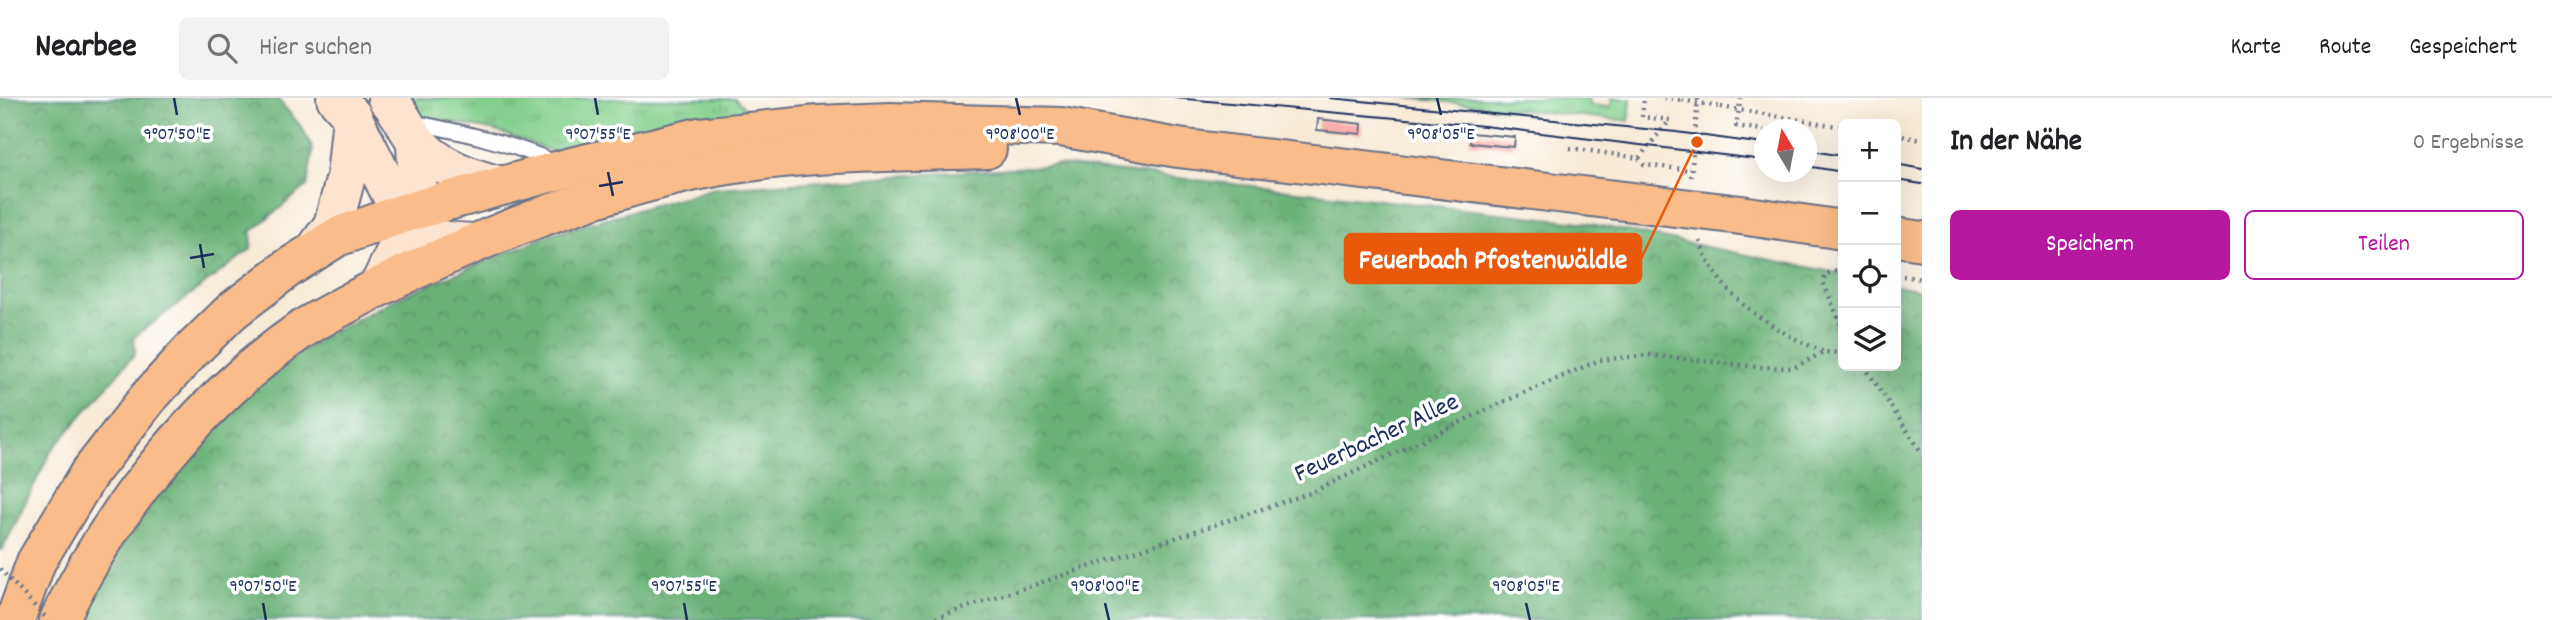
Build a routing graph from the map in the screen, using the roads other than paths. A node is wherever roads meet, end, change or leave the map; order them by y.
1 (342, 103) edge
2 (402, 120) edge
3 (1178, 148) junction
4 (567, 167) junction
5 (500, 186) junction
6 (409, 216) junction
7 (1838, 229) edge
8 (1901, 238) edge
9 (1922, 241) edge
10 (475, 243) junction
11 (315, 250) junction
12 (379, 286) junction
13 (15, 620) edge
14 (59, 620) edge

1 - 6 main road
1 - 11 main road
2 - 4 lane
2 - 5 main road
2 - 6 main road
3 - 4 main road
3 - 7 main road, bridge
3 - 10 main road
4 - 5 main road
5 - 6 main road
6 - 10 main road
6 - 11 main road
6 - 12 main road
8 - 9 main road
10 - 12 main road
11 - 13 main road
12 - 14 main road

